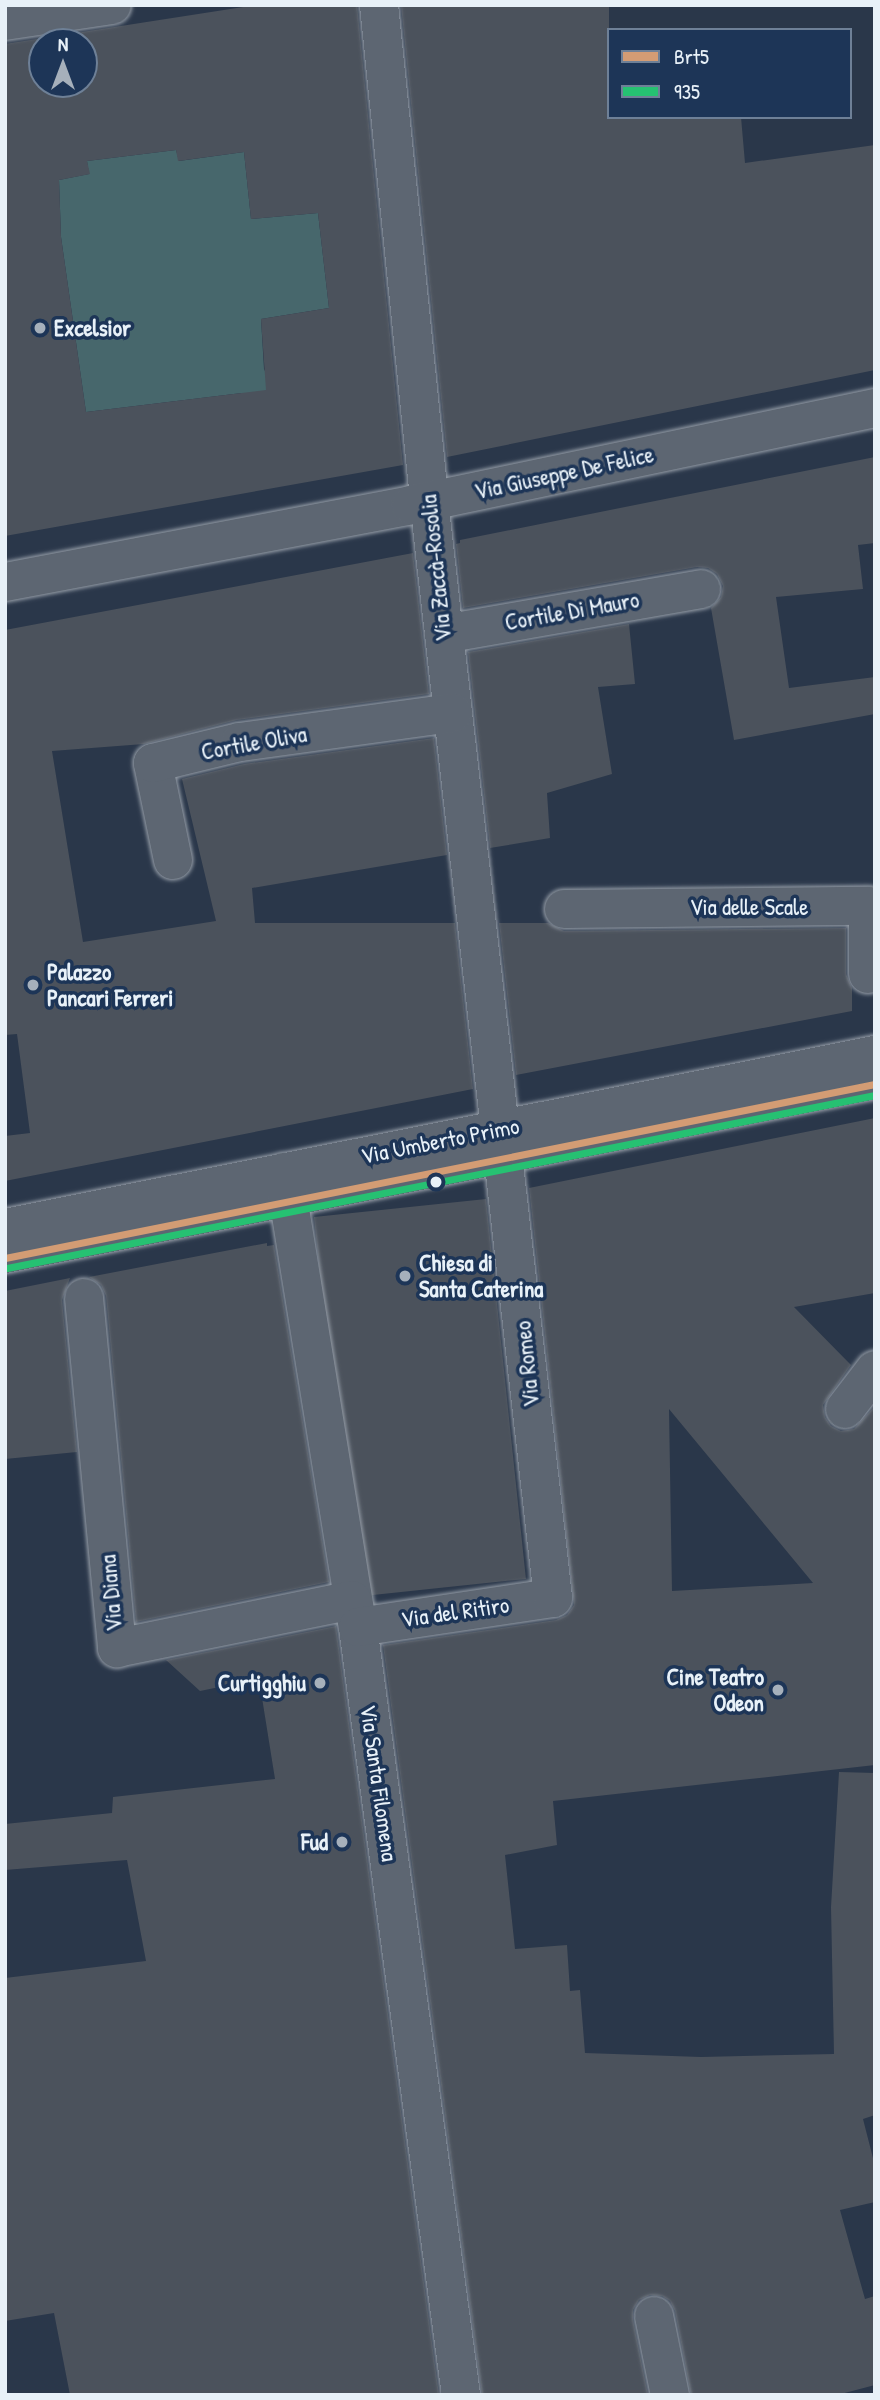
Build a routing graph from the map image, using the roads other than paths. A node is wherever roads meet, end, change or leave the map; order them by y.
1 (112, 5) edge
2 (379, 5) edge
3 (5, 21) edge
4 (875, 408) edge
5 (429, 501) junction
6 (5, 582) edge
7 (701, 590) dead end
8 (443, 634) junction
9 (453, 713) junction
10 (173, 860) dead end
11 (564, 909) dead end
12 (868, 974) dead end
13 (875, 1055) edge
14 (875, 1084) edge
15 (502, 1144) junction
16 (287, 1187) junction
17 (5, 1228) edge
18 (5, 1258) edge
19 (84, 1298) dead end
20 (875, 1370) edge
21 (845, 1409) dead end
22 (553, 1598) joint
23 (355, 1613) junction
24 (654, 2316) dead end
25 (461, 2395) edge
26 (670, 2395) edge

1 - 3 street
2 - 5 street, Via Zaccà-Rosolia
4 - 5 street, Via Giuseppe De Felice
5 - 6 street, Via Giuseppe De Felice
5 - 8 street, Via Zaccà-Rosolia
7 - 8 street, Cortile Di Mauro
8 - 9 street, Via Zaccà-Rosolia
9 - 10 street, Cortile Oliva
9 - 15 street, Via Zaccà-Rosolia
11 - 12 street, Via delle Scale
13 - 15 street, Via Umberto Primo
14 - 15 lane
15 - 16 street, Via Umberto Primo
15 - 22 street, Via Romeo
16 - 17 street, Via Umberto Primo
16 - 18 lane
16 - 23 street, Via Santa Filomena
19 - 23 street, Via Diana
20 - 21 street
22 - 23 street, Via del Ritiro
23 - 25 street, Via Santa Filomena
24 - 26 street

